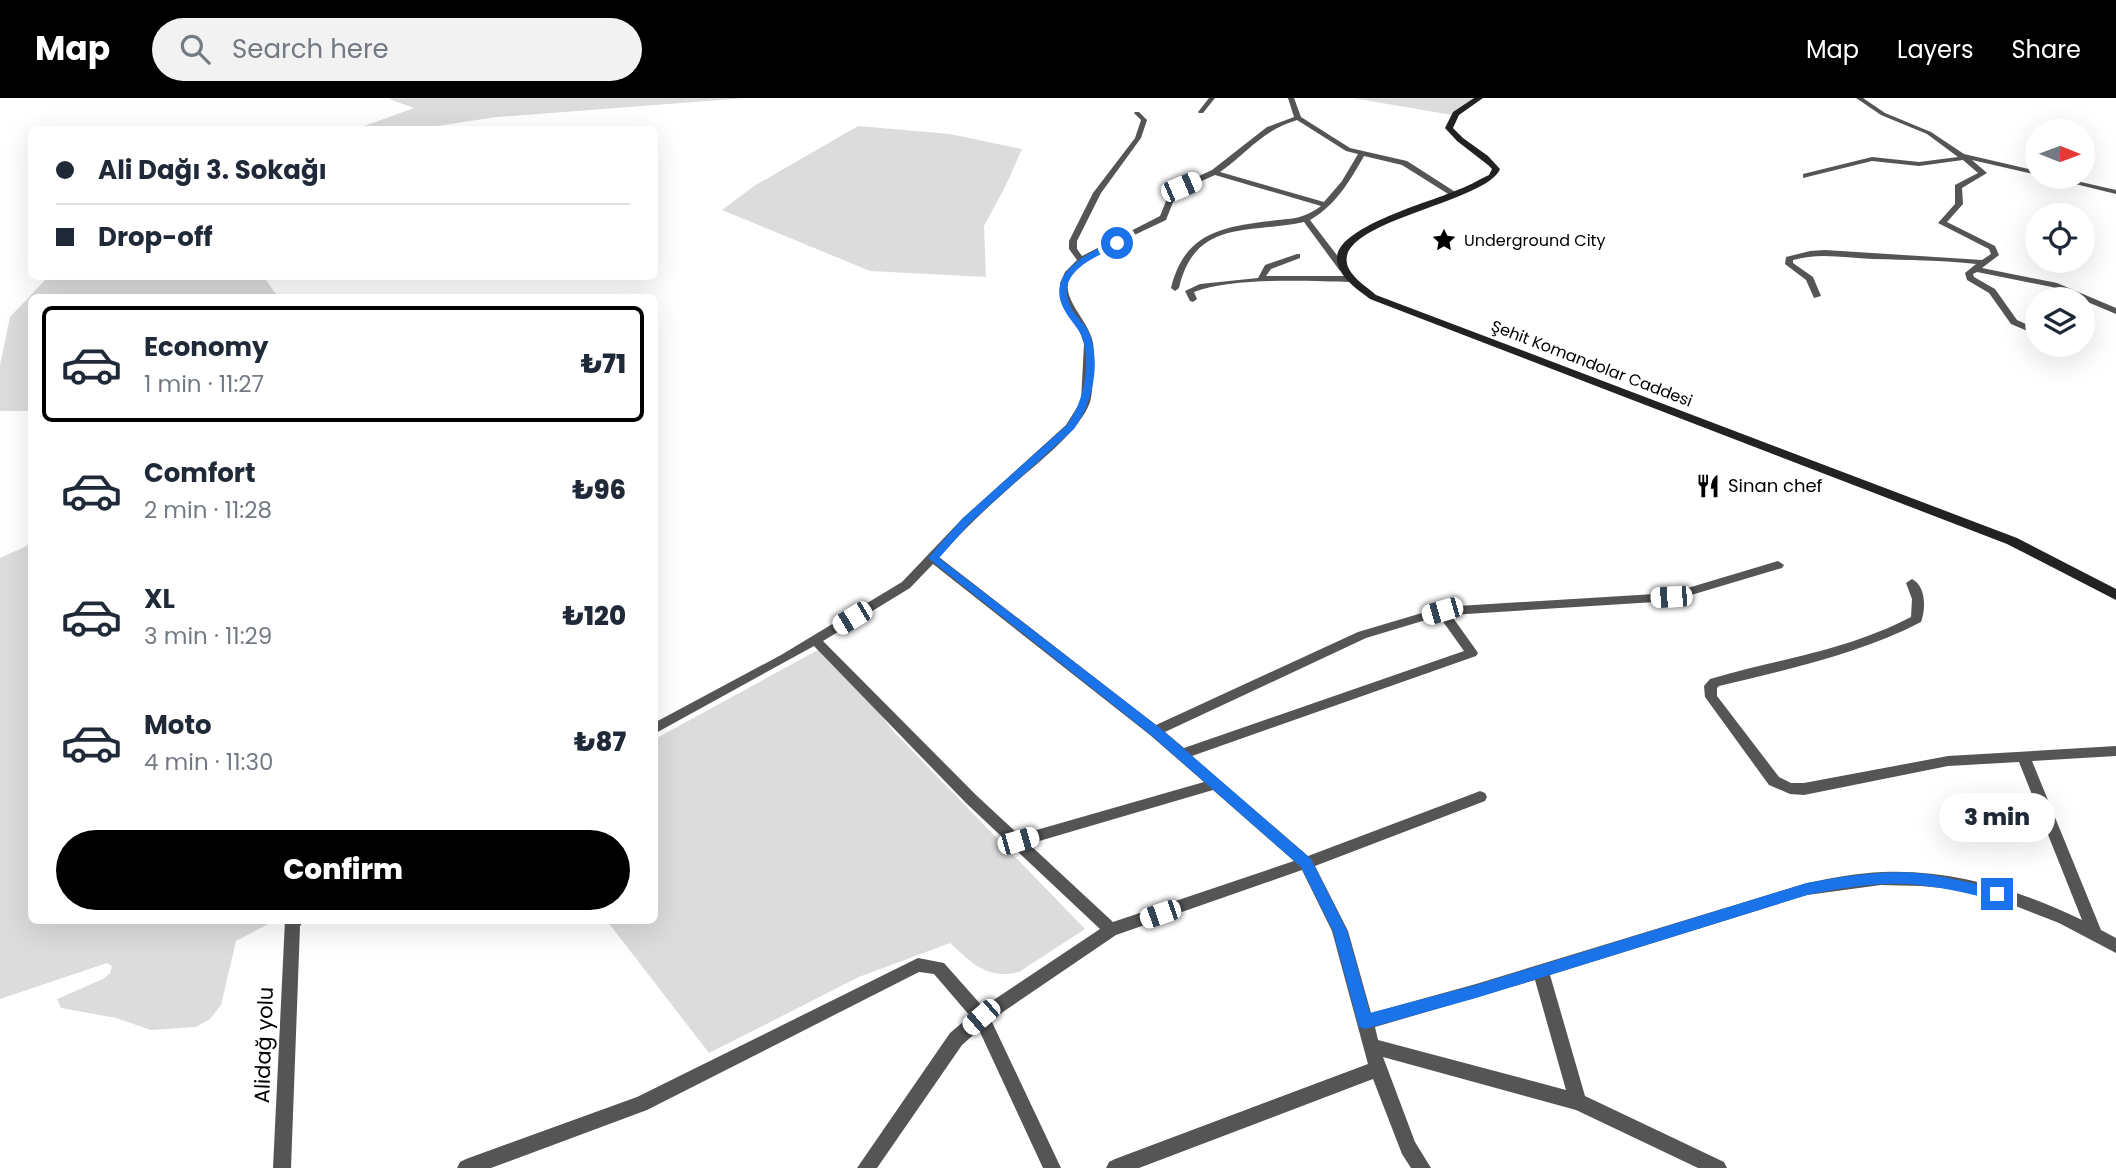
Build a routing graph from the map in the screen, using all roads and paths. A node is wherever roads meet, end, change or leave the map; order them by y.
1 (1212, 98) edge
2 (1291, 98) edge
3 (1479, 98) edge
4 (1859, 98) edge
5 (1201, 112) dead end
6 (1137, 113) dead end
7 (1298, 118) junction
8 (1362, 153) junction
9 (1963, 157) junction
10 (2025, 170) edge
11 (1215, 173) junction
12 (1806, 176) dead end
13 (2095, 187) edge
14 (2116, 192) edge
15 (1456, 195) junction
16 (1326, 205) junction
17 (1305, 219) junction
18 (1297, 256) dead end
19 (1081, 260) junction
20 (1985, 263) junction
21 (1976, 268) junction
22 (1343, 269) junction
23 (1351, 279) junction
24 (1266, 280) junction
25 (1175, 288) dead end
26 (1818, 296) dead end
27 (1193, 299) dead end
28 (2116, 311) edge
29 (2025, 327) edge
30 (933, 558) junction
31 (1778, 565) dead end
32 (1912, 583) dead end
33 (2116, 595) edge
34 (1442, 611) junction
35 (815, 640) junction
36 (658, 727) edge
37 (1155, 731) junction
38 (2116, 751) edge
39 (1182, 754) junction
40 (2023, 755) junction
41 (1214, 784) junction
42 (1480, 797) dead end
43 (1018, 841) junction
44 (1306, 863) junction
45 (294, 924) edge
46 (1111, 930) junction
47 (2095, 933) junction
48 (2116, 946) edge
49 (1541, 971) junction
50 (981, 1017) junction
51 (1365, 1022) junction
52 (1371, 1046) junction
53 (1378, 1069) junction
54 (1578, 1102) junction
55 (282, 1168) edge
56 (466, 1168) edge
57 (866, 1168) edge
58 (1052, 1168) edge
59 (1115, 1168) edge
60 (1422, 1168) edge
61 (1718, 1168) edge

1 - 5 street
2 - 7 street
3 - 15 main road
4 - 9 street
6 - 19 street
7 - 8 street
7 - 11 street
8 - 15 street
8 - 16 street
9 - 10 street
9 - 12 street
9 - 20 street
11 - 16 street
11 - 19 street
13 - 14 street
15 - 22 main road
16 - 17 street
17 - 22 street
17 - 25 street
18 - 24 street
19 - 30 street
20 - 21 street
20 - 26 street
21 - 28 street
21 - 29 street
22 - 23 main road, Şehit Komandolar Caddesi
23 - 24 street
23 - 33 main road, Şehit Komandolar Caddesi
24 - 27 street
30 - 35 street
30 - 37 street
31 - 34 street
32 - 40 street
34 - 37 street
34 - 39 street
35 - 36 street
35 - 43 street
37 - 39 street
38 - 40 street
39 - 41 street
40 - 47 street
41 - 43 street
41 - 44 street
42 - 44 street
43 - 46 street
44 - 46 street
44 - 51 street
45 - 55 street, Alidağ yolu
46 - 50 street
47 - 48 street
47 - 49 street
49 - 51 street
49 - 54 street
50 - 56 street
50 - 57 street
50 - 58 street
51 - 52 street
52 - 53 street
52 - 54 street
53 - 59 street
53 - 60 street
54 - 61 street

